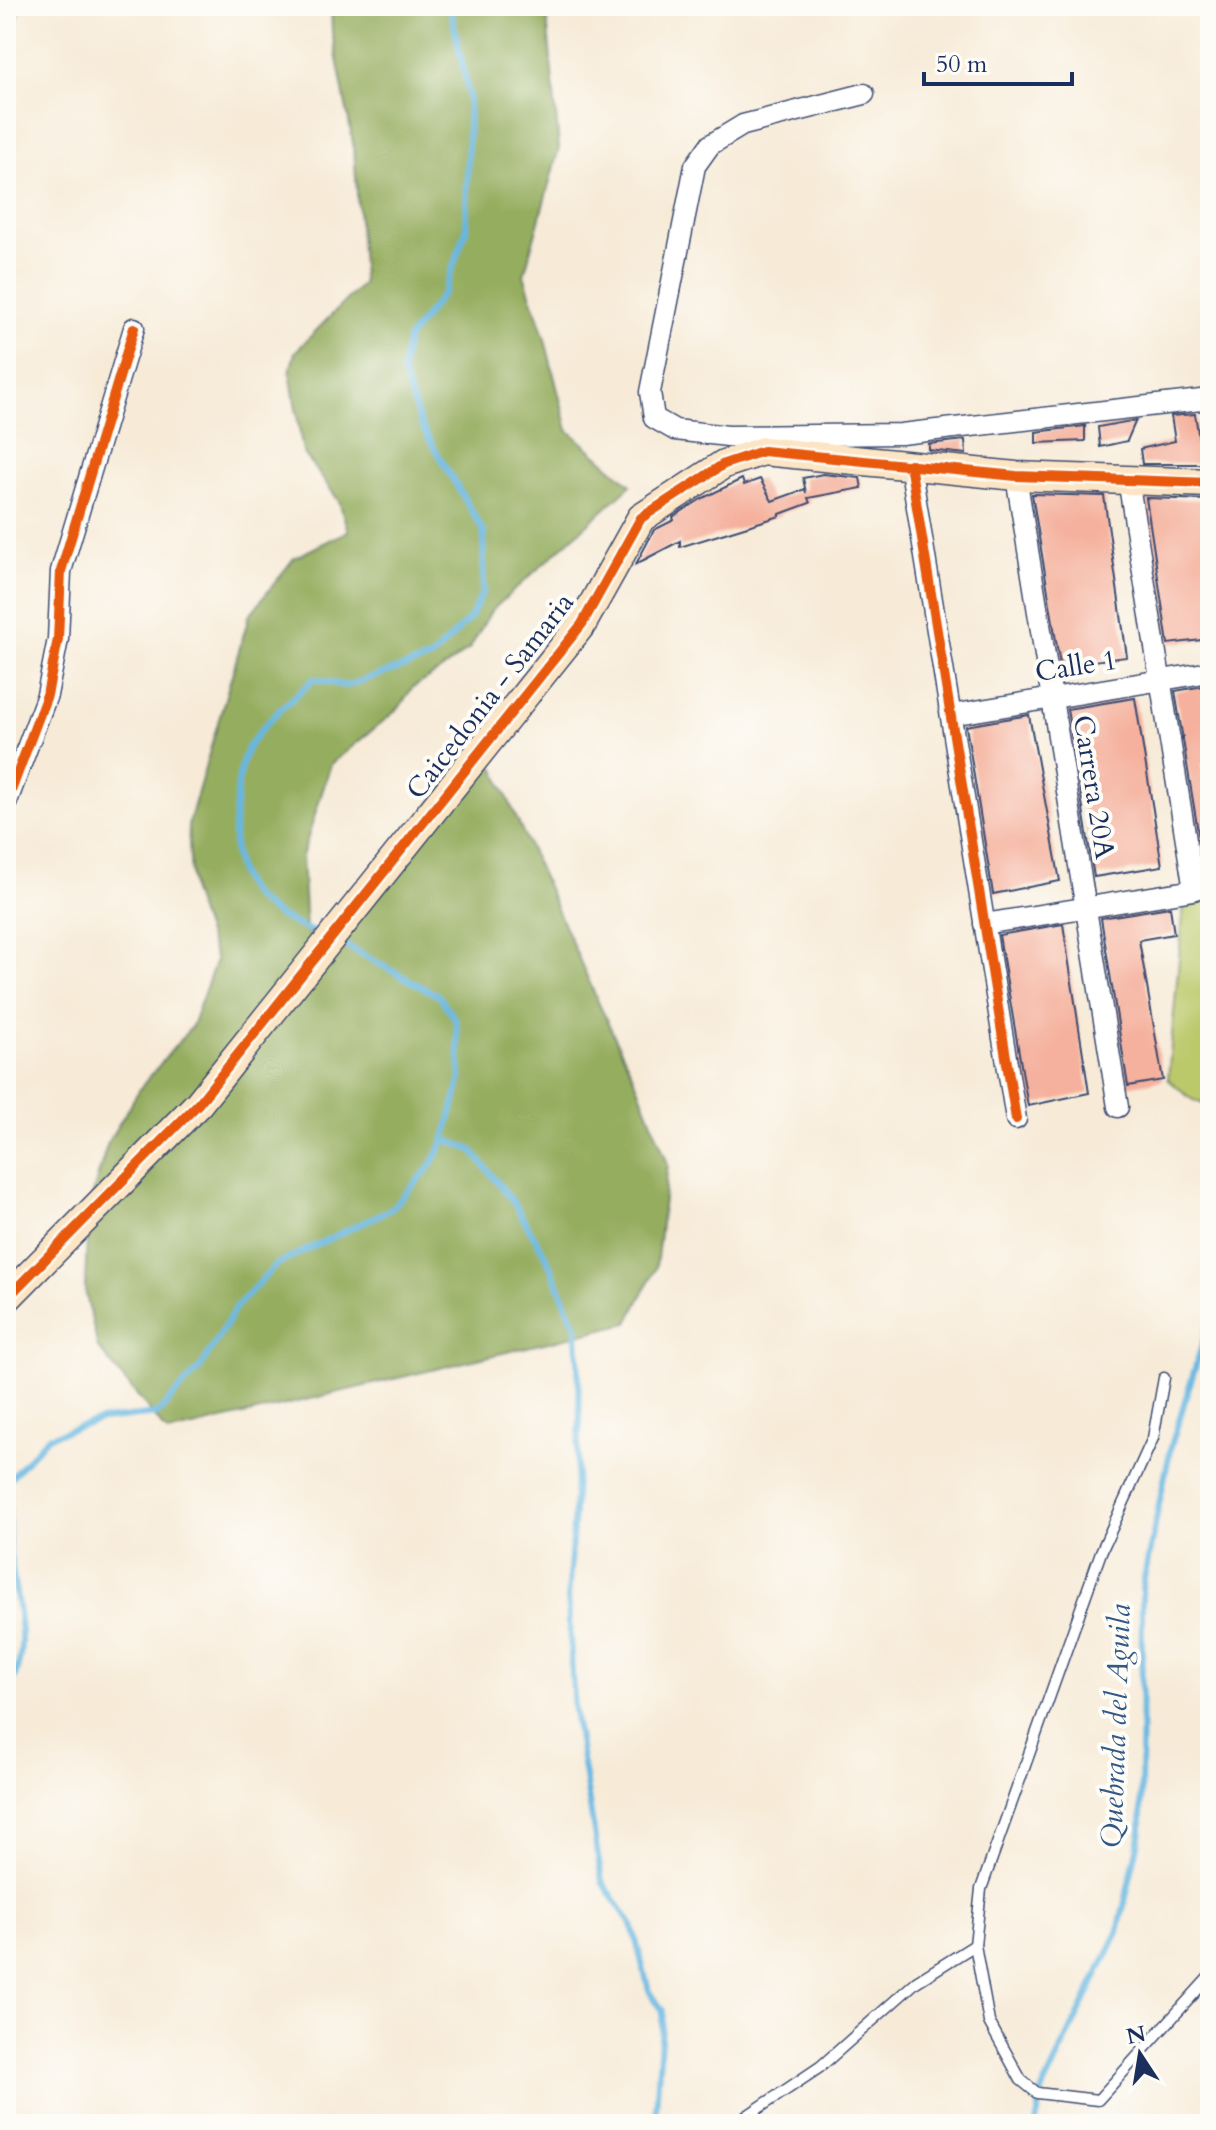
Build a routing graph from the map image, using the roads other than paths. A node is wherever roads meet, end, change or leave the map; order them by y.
1 (864, 94) dead end
2 (134, 328) dead end
3 (1210, 399) edge
4 (910, 464) junction
5 (1016, 476) junction
6 (1128, 479) junction
7 (1210, 483) edge
8 (1210, 672) edge
9 (1160, 681) junction
10 (1052, 699) junction
11 (951, 715) junction
12 (6, 804) edge
13 (1085, 907) junction
14 (984, 924) junction
15 (1118, 1107) dead end
16 (1016, 1119) dead end
17 (6, 1299) edge
18 (1164, 1378) dead end
19 (975, 1945) junction
20 (1210, 1976) edge
21 (740, 2124) edge

1 - 3 street
2 - 12 street
4 - 5 street, Caicedonia - Samaria
4 - 11 street
4 - 17 street, Caicedonia - Samaria
5 - 6 street, Caicedonia - Samaria
5 - 10 street, Carrera 20A
6 - 7 street, Caicedonia - Samaria
6 - 9 street
8 - 9 street, Calle 1
9 - 10 street, Calle 1
9 - 13 street
10 - 11 street, Calle 1
10 - 13 street, Carrera 20A
11 - 14 street
13 - 14 street
13 - 15 street, Carrera 20A
14 - 16 street
18 - 19 lane
19 - 20 lane
19 - 21 lane

